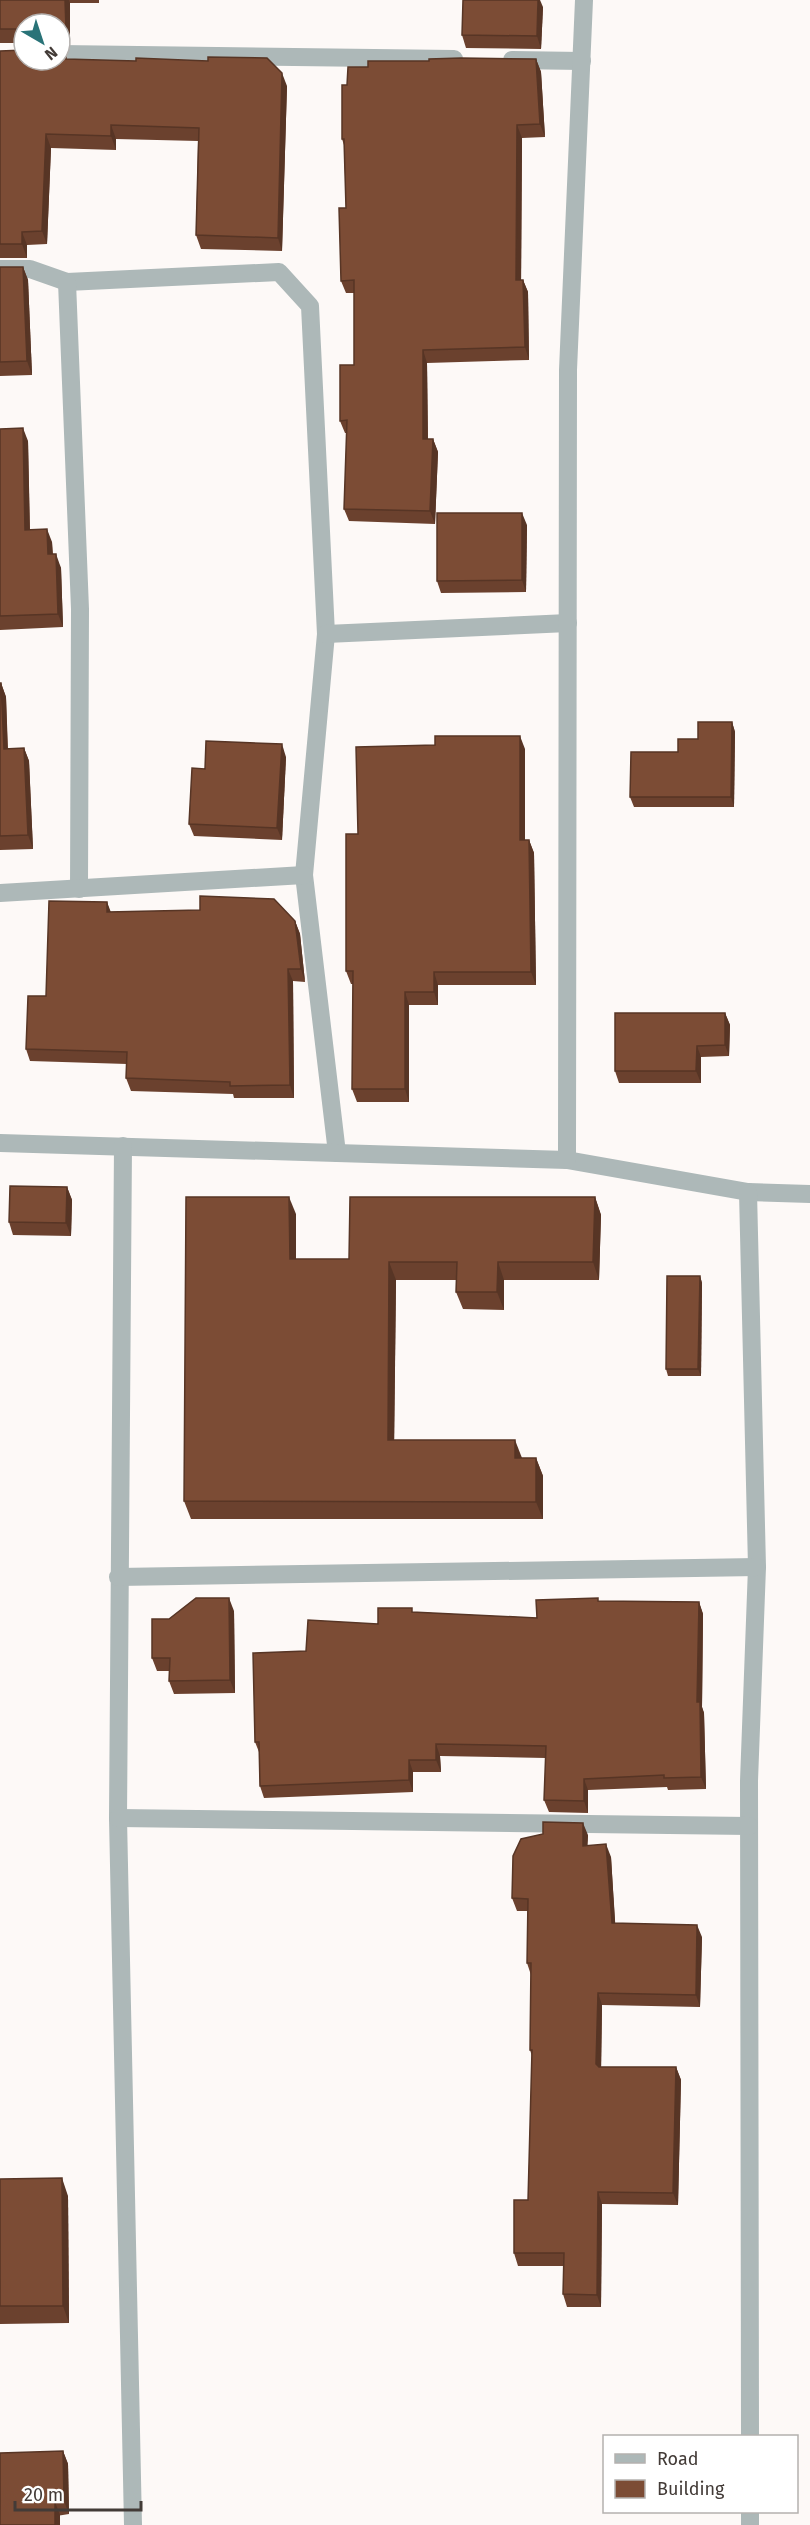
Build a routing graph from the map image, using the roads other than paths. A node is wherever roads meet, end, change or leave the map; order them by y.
1 (584, 0) edge
2 (72, 54) edge
3 (475, 60) edge
4 (499, 60) edge
5 (582, 61) junction
6 (0, 269) edge
7 (67, 282) junction
8 (568, 623) junction
9 (326, 634) junction
10 (304, 875) junction
11 (79, 889) junction
12 (0, 893) edge
13 (0, 1143) edge
14 (123, 1146) junction
15 (336, 1153) junction
16 (567, 1160) junction
17 (748, 1192) junction
18 (810, 1194) edge
19 (757, 1567) junction
20 (118, 1577) junction
21 (118, 1818) junction
22 (749, 1826) junction
23 (750, 2435) edge
24 (133, 2525) edge

1 - 5 street
2 - 3 street
4 - 5 street
5 - 8 street
6 - 7 street
7 - 9 street
7 - 11 street
8 - 9 street
8 - 16 street
9 - 10 street
10 - 11 street
10 - 15 street
11 - 12 street
13 - 14 street
14 - 15 street
14 - 20 street
15 - 16 street
16 - 17 street
17 - 18 street
17 - 19 street
19 - 20 street
19 - 22 street
20 - 21 street
21 - 22 street
21 - 24 street
22 - 23 street

